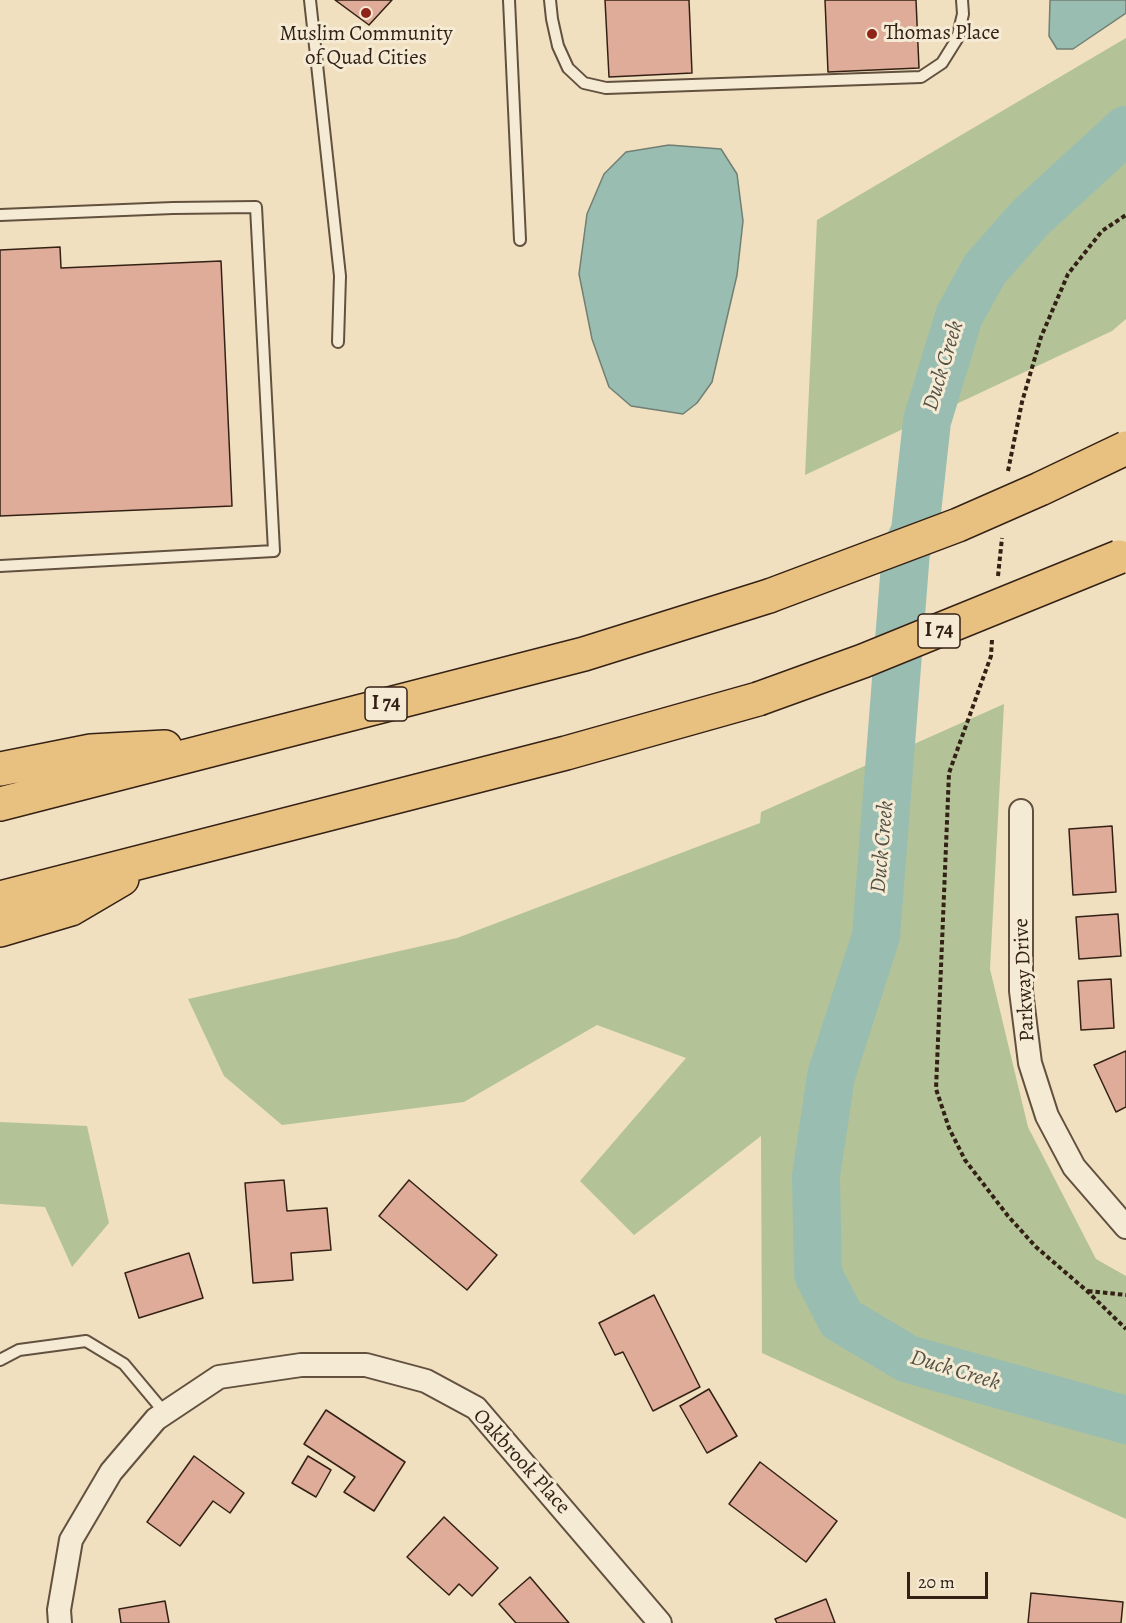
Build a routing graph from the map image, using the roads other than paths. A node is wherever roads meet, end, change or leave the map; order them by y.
1 (310, 0) edge
2 (509, 0) edge
3 (550, 0) edge
4 (962, 0) edge
5 (0, 215) edge
6 (520, 240) dead end
7 (338, 342) dead end
8 (1126, 448) edge
9 (1123, 555) edge
10 (0, 566) edge
11 (236, 743) junction
12 (0, 769) edge
13 (0, 804) edge
14 (1021, 812) dead end
15 (163, 856) junction
16 (0, 898) edge
17 (0, 930) edge
18 (1126, 1227) edge
19 (0, 1360) edge
20 (165, 1413) junction
21 (60, 1623) edge
22 (660, 1623) edge

1 - 7 lane
2 - 6 lane
3 - 4 lane
5 - 10 lane
8 - 11 highway, I 74, bridge
9 - 15 highway, I 74, bridge
11 - 12 highway
11 - 13 highway, I 74
14 - 18 street, Parkway Drive
15 - 16 highway, I 74
15 - 17 highway
19 - 20 lane
20 - 21 street, Oakbrook Place
20 - 22 street, Oakbrook Place

